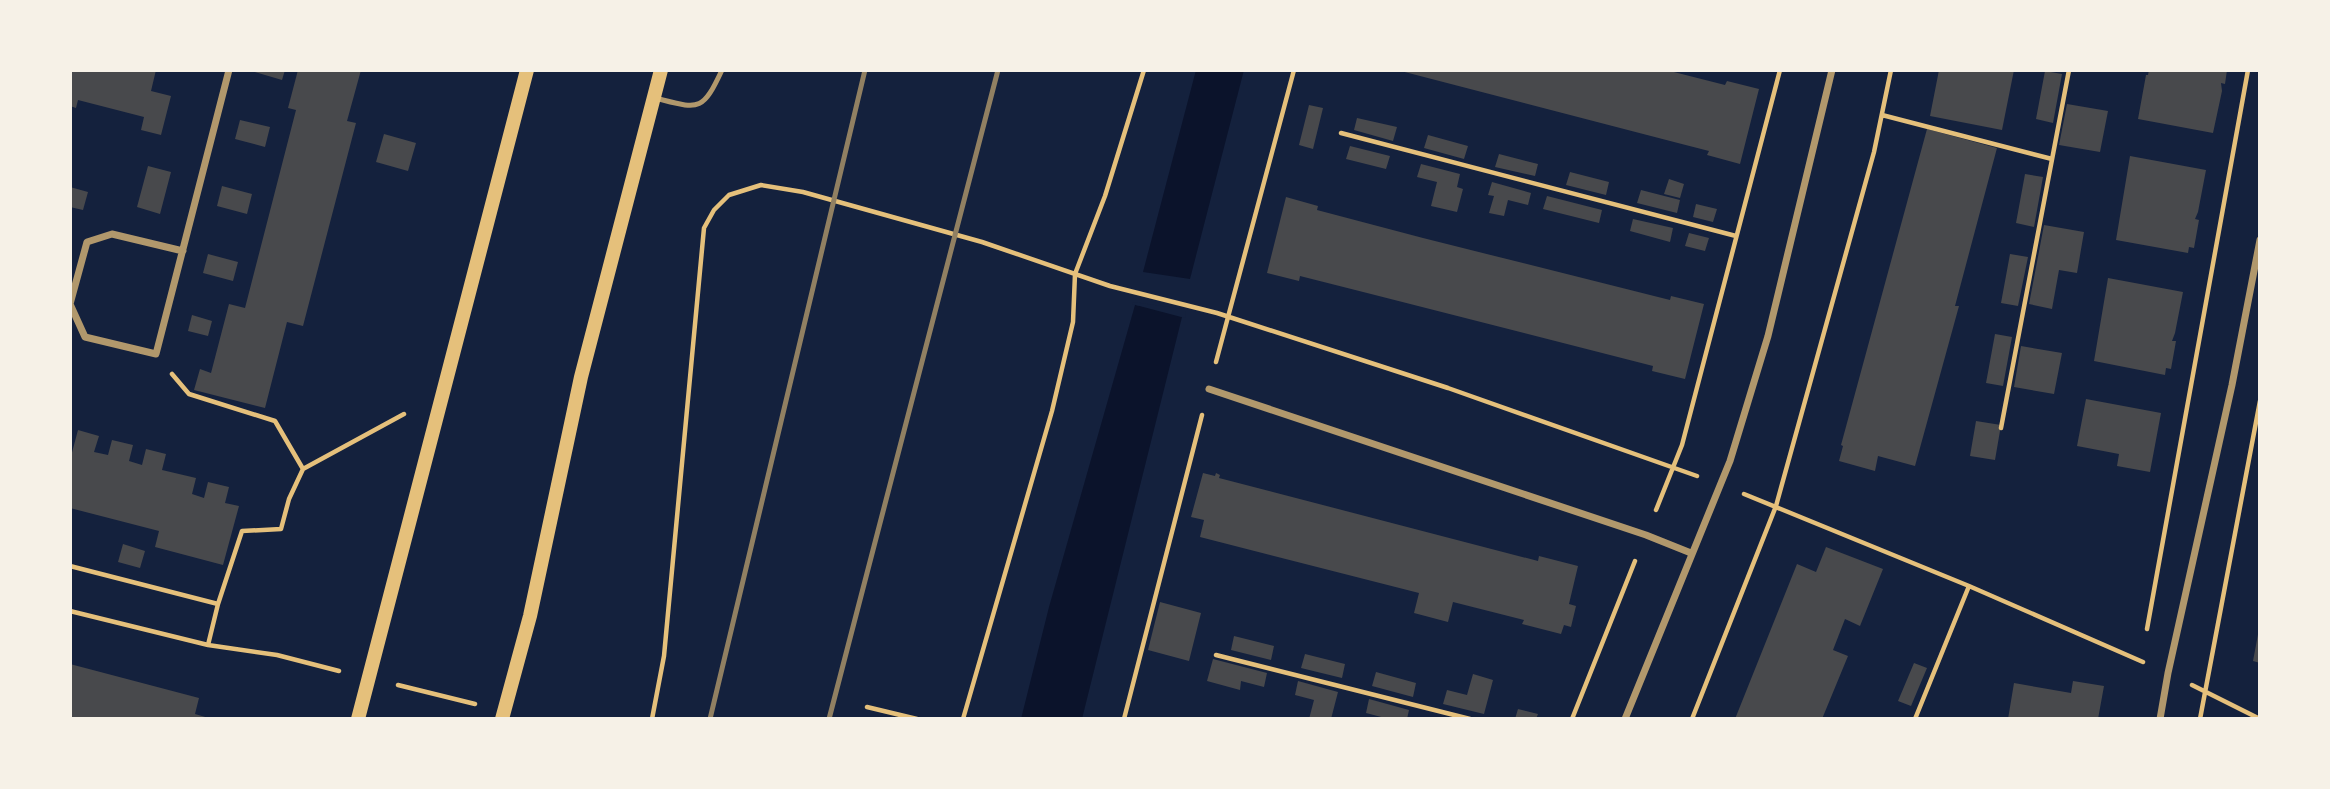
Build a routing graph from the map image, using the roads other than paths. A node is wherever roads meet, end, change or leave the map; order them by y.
1 (229, 70) edge
2 (527, 70) edge
3 (661, 70) edge
4 (722, 70) edge
5 (1832, 70) edge
6 (654, 98) junction
7 (2260, 240) edge
8 (183, 251) junction
9 (1209, 389) dead end
10 (1691, 553) junction
11 (358, 719) edge
12 (502, 719) edge
13 (1625, 719) edge
14 (2160, 719) edge

1 - 8 street
2 - 11 main road
3 - 6 main road
4 - 6 lane
5 - 10 street
6 - 12 main road
7 - 14 street
8 - 8 street
9 - 10 street
10 - 13 street

